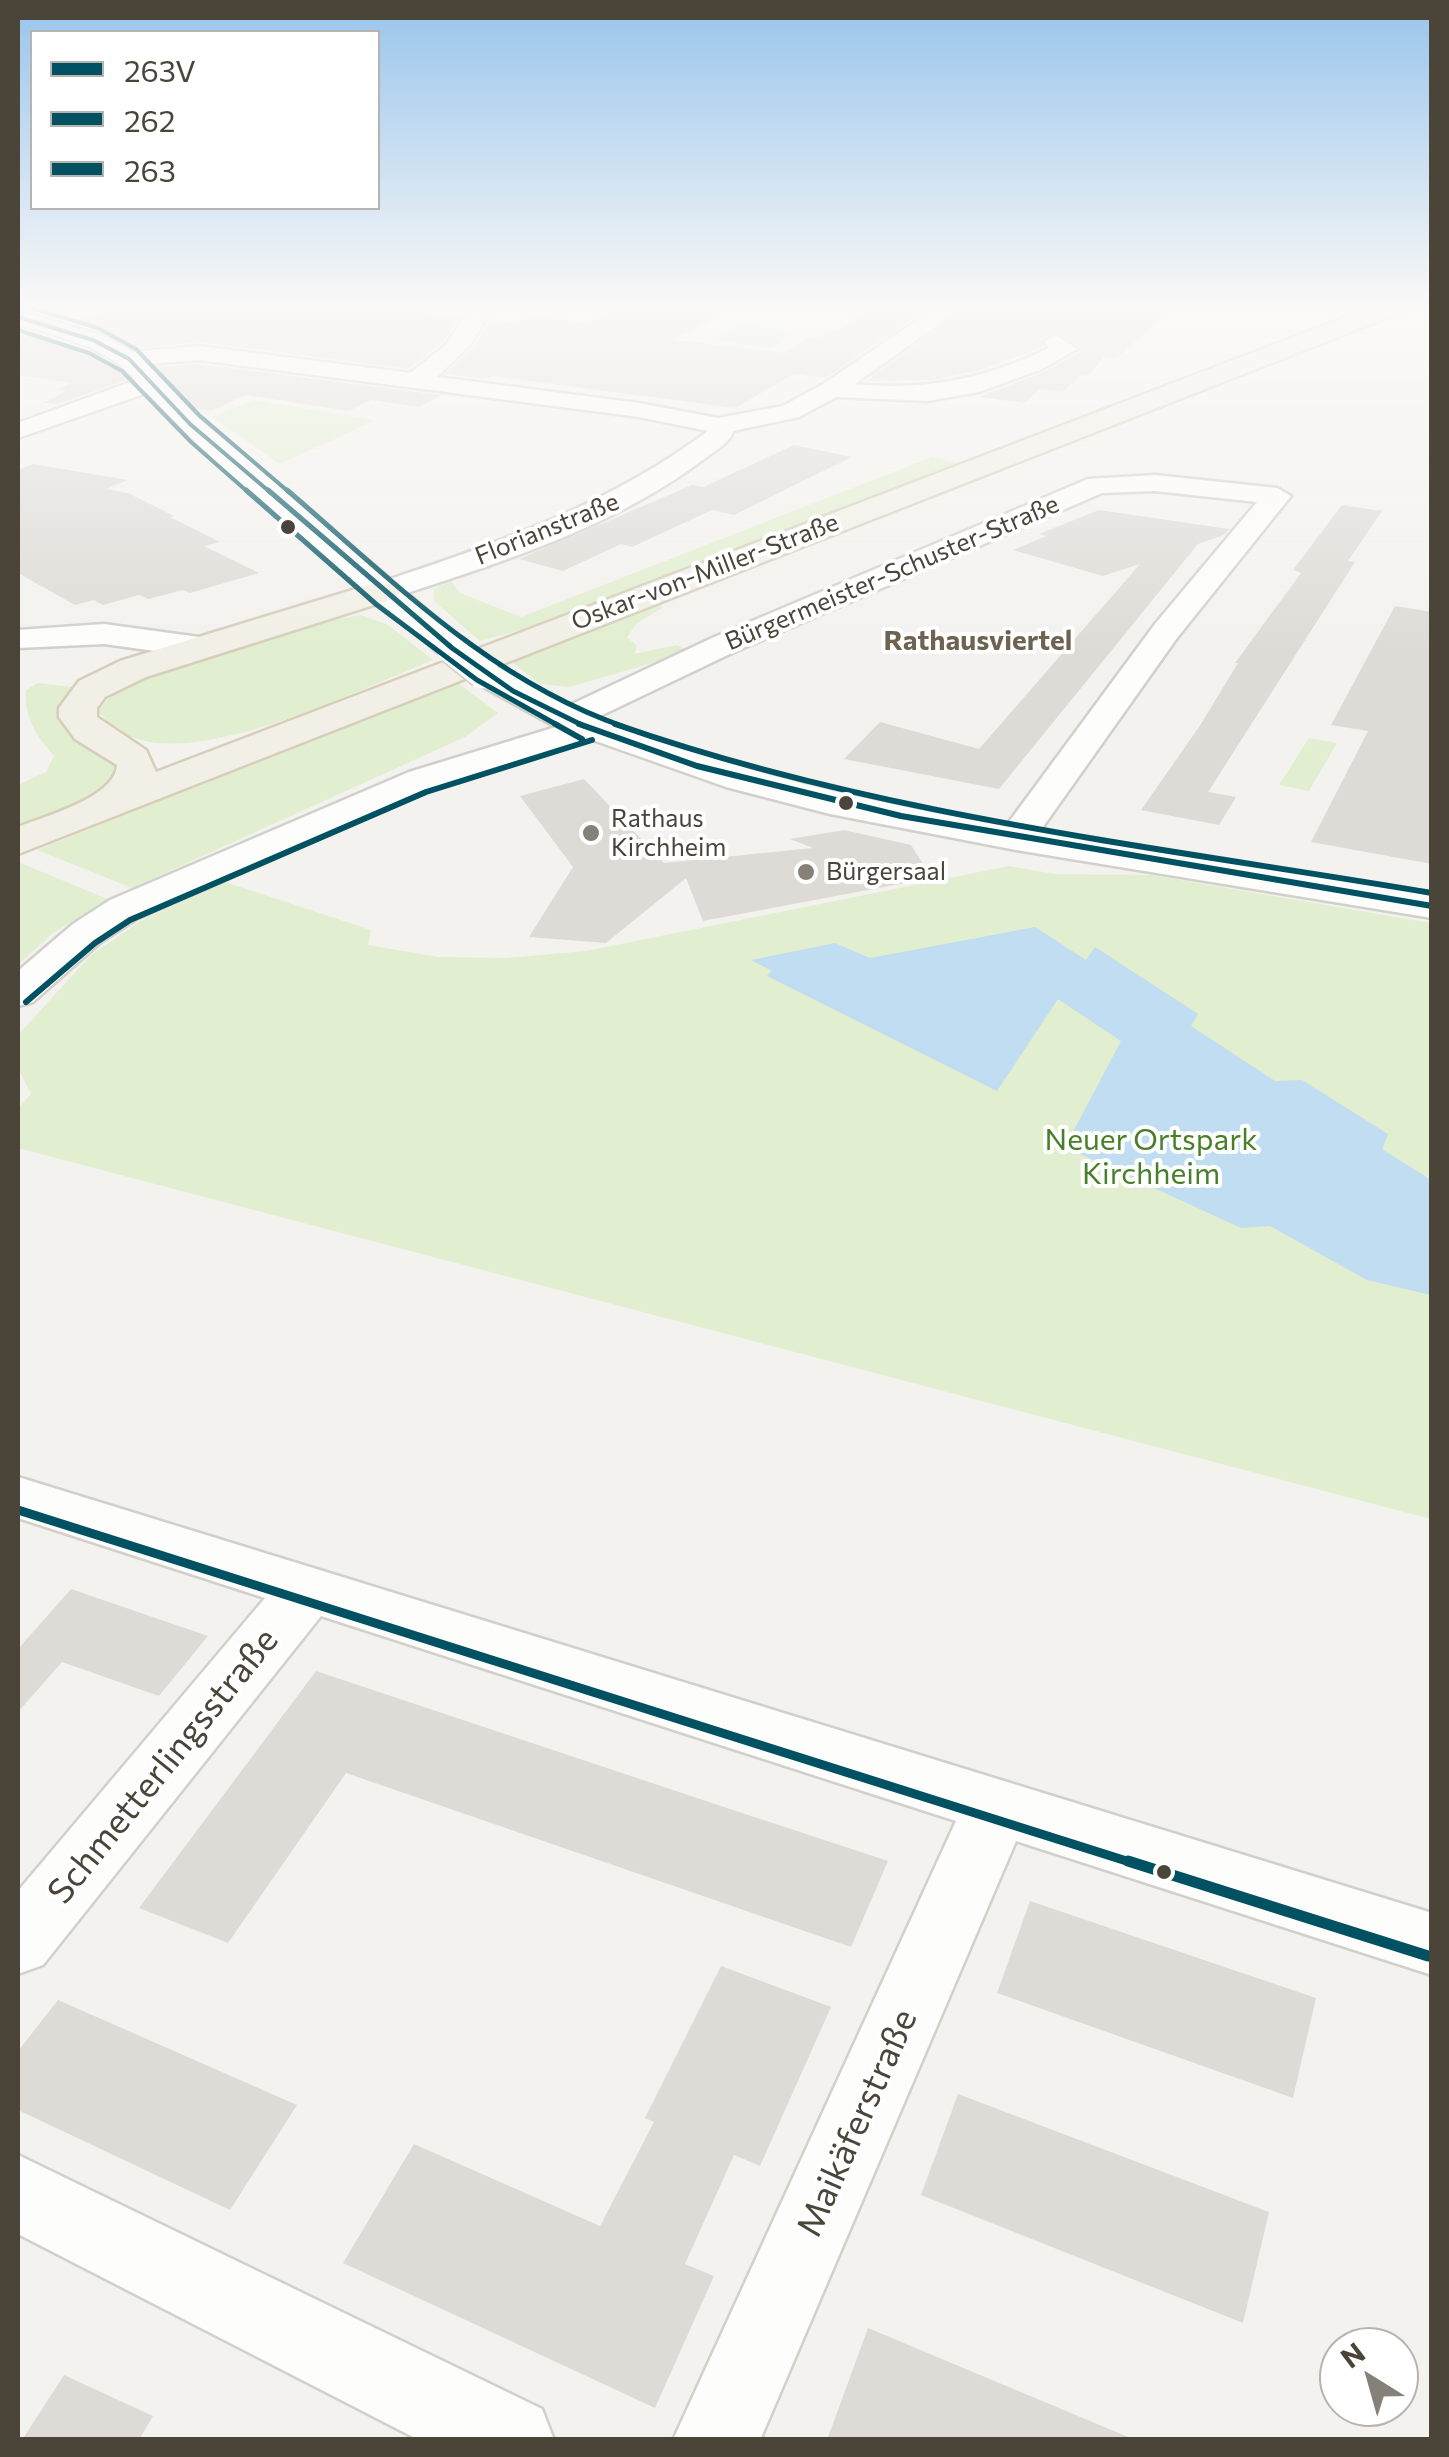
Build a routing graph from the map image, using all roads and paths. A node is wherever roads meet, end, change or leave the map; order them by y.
1 (44, 422) edge
2 (187, 422) edge
3 (697, 422) edge
4 (740, 422) edge
5 (1096, 422) edge
6 (718, 426) junction
7 (18, 431) edge
8 (384, 591) junction
9 (18, 639) edge
10 (154, 650) junction
11 (569, 719) junction
12 (296, 730) junction
13 (100, 738) junction
14 (111, 804) junction
15 (1016, 838) junction
16 (18, 842) edge
17 (1432, 906) edge
18 (20, 994) edge
19 (18, 1497) edge
20 (308, 1588) junction
21 (996, 1806) junction
22 (18, 1944) edge
23 (1432, 1944) edge
24 (18, 2192) edge
25 (511, 2440) edge
26 (716, 2440) edge

1 - 7 street
2 - 8 street
3 - 6 street
4 - 6 street
5 - 12 main road, Oskar-von-Miller-Straße
6 - 8 street, Florianstraße
8 - 10 main road
8 - 11 street, bridge
9 - 10 street
10 - 13 main road
11 - 15 street
11 - 15 street, Bürgermeister-Schuster-Straße
11 - 18 street
12 - 13 main road
12 - 14 main road, Oskar-von-Miller-Straße
13 - 14 main road
14 - 16 main road, Oskar-von-Miller-Straße
15 - 17 street
19 - 20 street
20 - 21 street
20 - 22 street, Schmetterlingsstraße
21 - 23 street
21 - 26 street, Maikäferstraße
24 - 25 street

